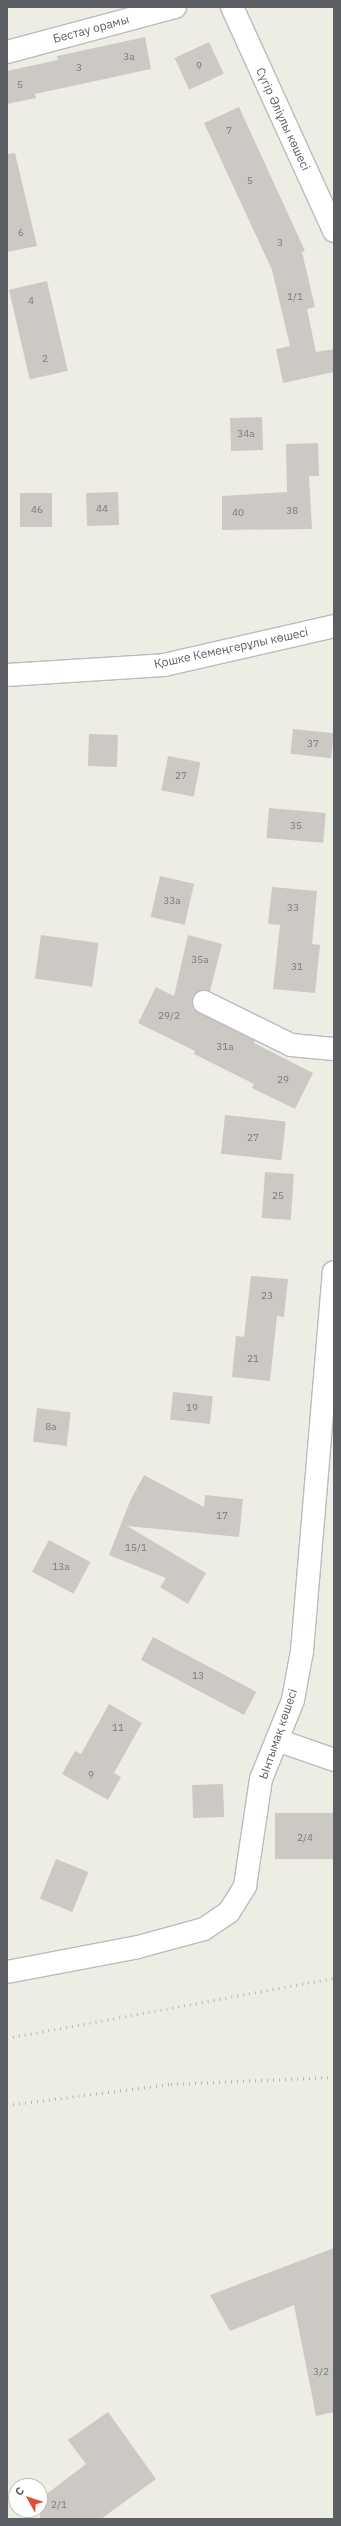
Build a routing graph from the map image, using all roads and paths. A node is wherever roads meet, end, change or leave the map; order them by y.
1 (175, 7) edge
2 (232, 7) edge
3 (7, 52) edge
4 (334, 231) edge
5 (334, 626) edge
6 (7, 676) edge
7 (204, 1002) dead end
8 (334, 1049) edge
9 (334, 1272) edge
10 (277, 1740) junction
11 (334, 1760) edge
12 (7, 1972) edge

1 - 3 street, Бестау орамы
2 - 4 street, Сүгір Әліұлы көшесі
5 - 6 street, Қошке Кемеңгерұлы көшесі
7 - 8 street
9 - 10 street, Ынтымақ көшесі
10 - 11 street
10 - 12 street, Ынтымақ көшесі

